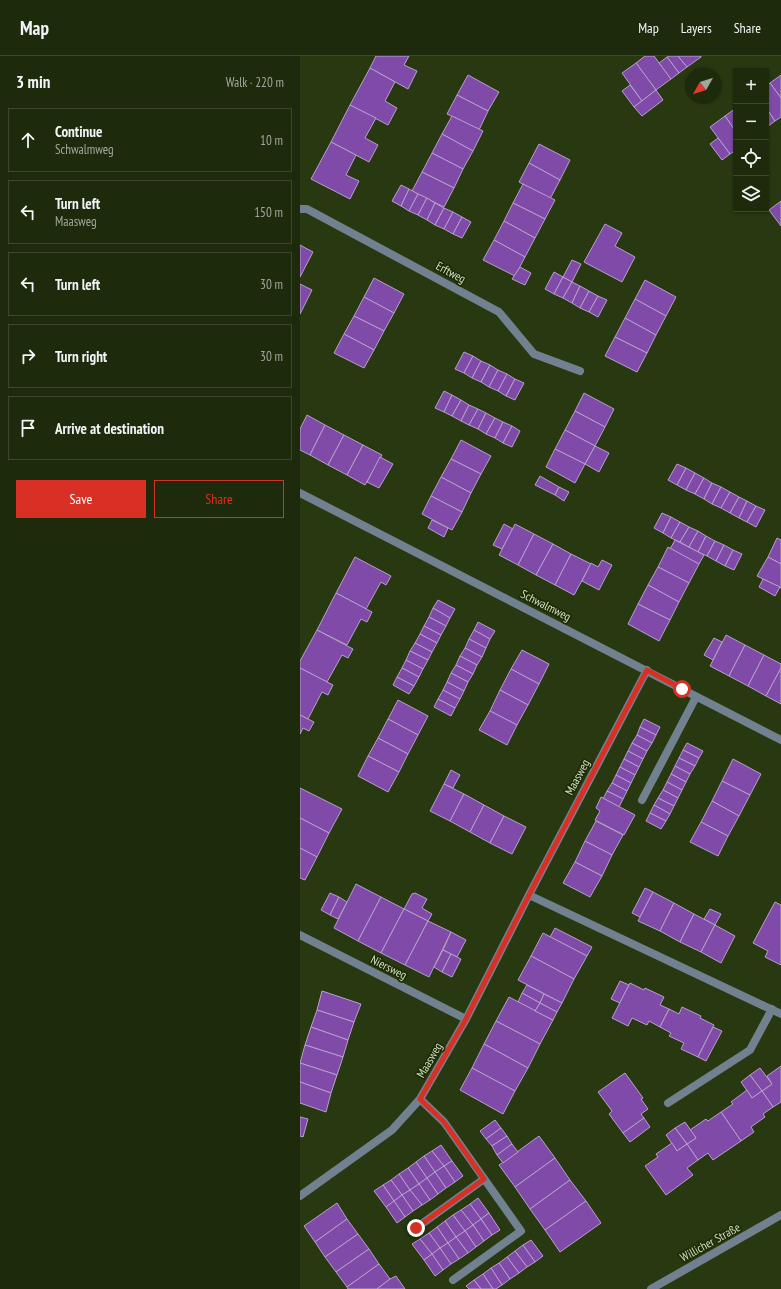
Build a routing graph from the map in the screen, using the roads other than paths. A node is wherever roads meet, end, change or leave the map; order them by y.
1 (300, 209) edge
2 (580, 371) dead end
3 (300, 493) edge
4 (647, 670) junction
5 (696, 697) junction
6 (781, 740) edge
7 (642, 800) dead end
8 (529, 895) junction
9 (300, 936) edge
10 (772, 1009) junction
11 (781, 1014) edge
12 (466, 1019) junction
13 (420, 1099) junction
14 (668, 1103) dead end
15 (484, 1179) junction
16 (300, 1196) edge
17 (781, 1215) edge
18 (416, 1228) dead end
19 (453, 1280) dead end
20 (651, 1289) edge

1 - 2 street, Erftweg
3 - 4 street, Schwalmweg
4 - 5 street, Schwalmweg
4 - 8 street, Maasweg
5 - 6 street, Schwalmweg
5 - 7 street
8 - 10 street
8 - 12 street, Maasweg
9 - 12 street, Niersweg
10 - 11 street
10 - 14 street
12 - 13 street, Maasweg
13 - 15 street
13 - 16 street, Maasweg
15 - 18 street
15 - 19 street
17 - 20 street, Willicher Straße

